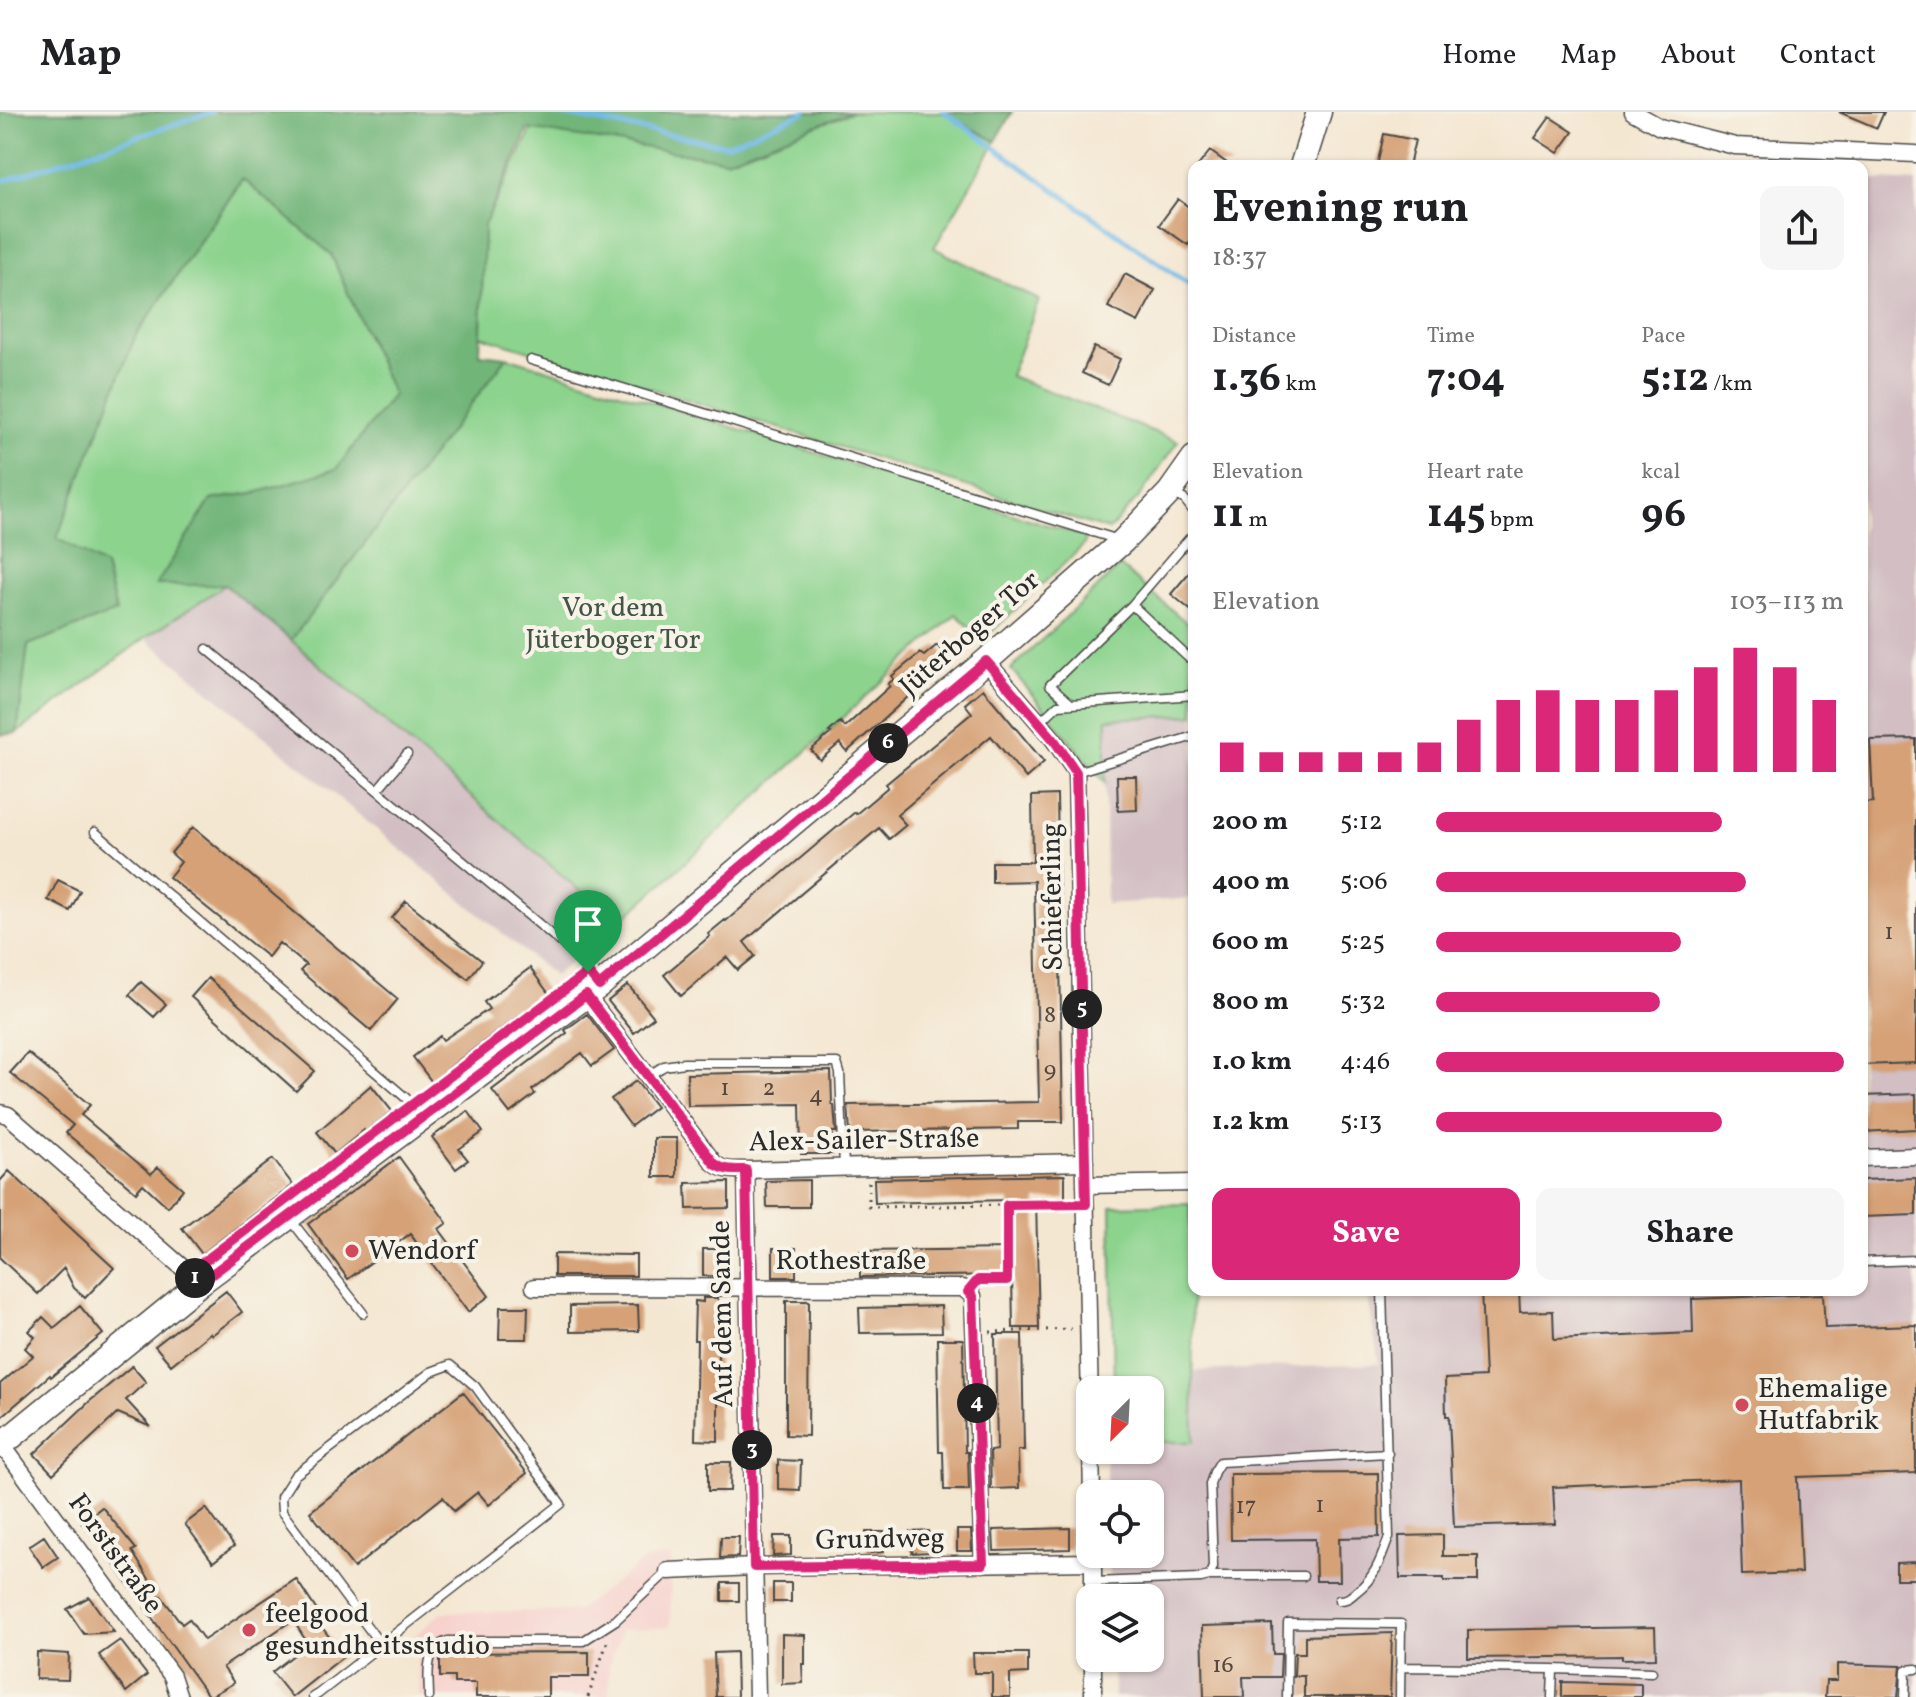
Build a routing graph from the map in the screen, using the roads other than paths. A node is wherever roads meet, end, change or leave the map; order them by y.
1 (1319, 112) edge
2 (1633, 112) edge
3 (1916, 154) edge
4 (1854, 159) edge
5 (1304, 160) edge
6 (531, 360) dead end
7 (1188, 466) edge
8 (1170, 492) junction
9 (1188, 504) edge
10 (1188, 540) edge
11 (1123, 541) junction
12 (1132, 605) junction
13 (207, 649) dead end
14 (1188, 657) edge
15 (986, 661) junction
16 (1188, 695) edge
17 (1071, 704) junction
18 (1039, 723) junction
19 (1188, 738) edge
20 (407, 754) dead end
21 (1076, 772) junction
22 (377, 790) junction
23 (95, 832) dead end
24 (592, 990) junction
25 (648, 1076) junction
26 (0, 1113) edge
27 (421, 1117) junction
28 (1916, 1156) edge
29 (1868, 1158) edge
30 (1085, 1162) junction
31 (844, 1167) junction
32 (746, 1170) junction
33 (1188, 1183) edge
34 (1085, 1185) junction
35 (288, 1216) junction
36 (1916, 1260) edge
37 (1868, 1262) edge
38 (200, 1283) junction
39 (534, 1287) dead end
40 (748, 1287) junction
41 (1382, 1296) edge
42 (363, 1313) dead end
43 (1089, 1376) edge
44 (1, 1445) edge
45 (1388, 1453) junction
46 (1076, 1559) edge
47 (983, 1564) junction
48 (754, 1567) junction
49 (668, 1571) joint
50 (1209, 1576) junction
51 (1303, 1576) dead end
52 (1147, 1584) edge
53 (1339, 1600) dead end
54 (381, 1645) junction
55 (1400, 1667) junction
56 (1553, 1669) junction
57 (1916, 1669) edge
58 (1093, 1672) edge
59 (1652, 1672) dead end
60 (179, 1697) edge
61 (313, 1697) edge
62 (429, 1697) edge
63 (757, 1697) edge
64 (1093, 1697) edge
65 (1287, 1697) edge
66 (1400, 1697) edge
67 (1552, 1697) edge
68 (1905, 1697) edge

1 - 5 main road
2 - 4 street
3 - 4 street
6 - 11 lane
7 - 8 main road, Jüterboger Tor
8 - 9 lane
8 - 11 main road, Jüterboger Tor
10 - 12 lane
11 - 15 main road, Jüterboger Tor
12 - 14 lane
12 - 17 lane
13 - 22 lane
15 - 18 street
15 - 24 main road, Jüterboger Tor
16 - 17 lane
17 - 18 lane
18 - 21 street
19 - 21 lane
20 - 22 lane
21 - 30 street, Schieferling
22 - 24 lane
23 - 27 lane
24 - 25 street, Alex-Sailer-Straße
24 - 27 main road, Jüterboger Tor
25 - 31 lane
25 - 32 street, Alex-Sailer-Straße
26 - 38 street
27 - 35 main road, Jüterboger Tor
28 - 29 street
30 - 31 street, Alex-Sailer-Straße
30 - 34 street, Schieferling
31 - 32 street, Alex-Sailer-Straße
32 - 40 street, Auf dem Sande
33 - 34 street
34 - 43 street, Schieferling
35 - 38 main road, Jüterboger Tor
35 - 42 lane
36 - 37 lane
38 - 44 main road, Jüterboger Tor
39 - 40 street, Rothestraße
40 - 47 street, Rothestraße
40 - 48 street, Auf dem Sande
41 - 45 lane
44 - 60 street, Forststraße
45 - 50 lane
45 - 53 lane
46 - 47 street, Grundweg
47 - 48 street, Grundweg
48 - 49 street, Grundweg
48 - 63 street, Auf dem Sande
49 - 62 lane
50 - 51 lane
50 - 52 lane
54 - 54 lane
54 - 61 lane
55 - 56 lane
55 - 65 lane
55 - 66 lane
56 - 59 lane
56 - 67 lane
57 - 68 lane
58 - 64 street

